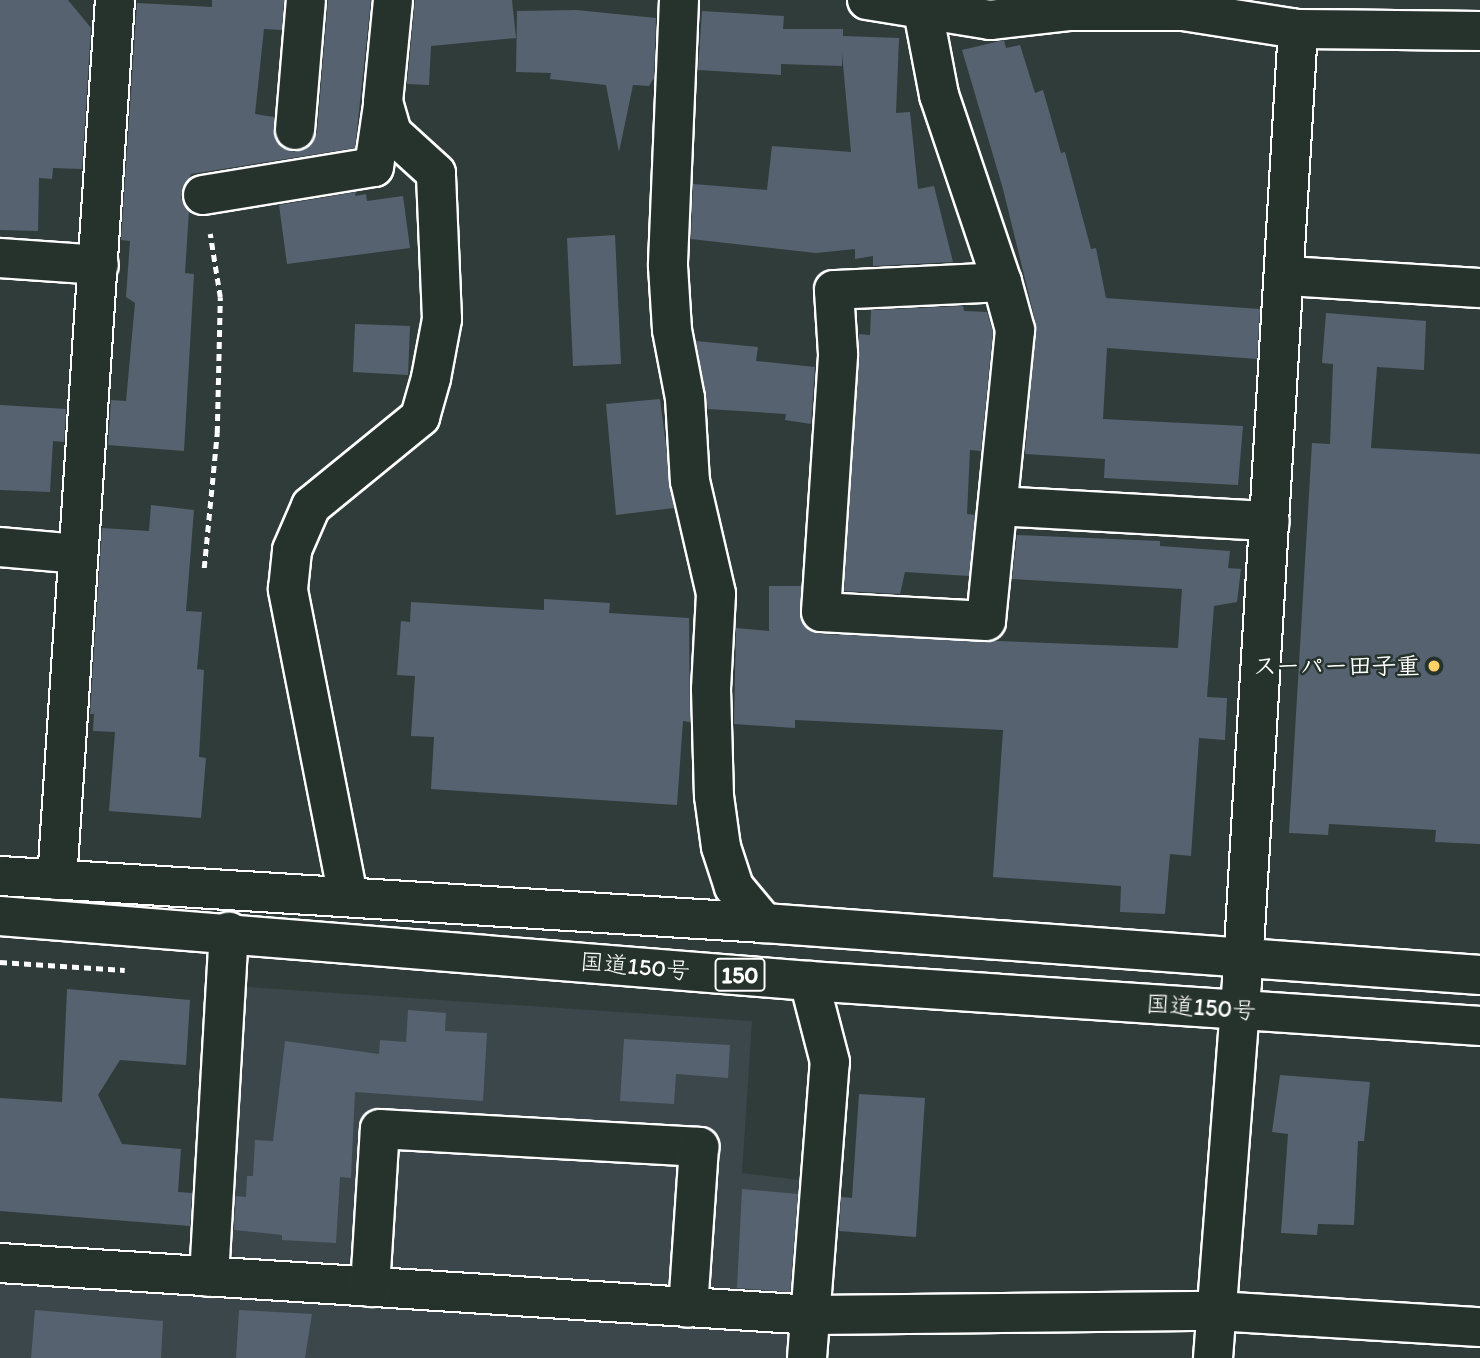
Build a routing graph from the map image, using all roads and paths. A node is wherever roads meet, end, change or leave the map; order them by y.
1 (115, 0) edge
2 (306, 0) edge
3 (393, 0) edge
4 (679, 0) edge
5 (867, 0) edge
6 (923, 11) junction
7 (1297, 15) edge
8 (1480, 31) edge
9 (383, 102) junction
10 (295, 130) dead end
11 (203, 195) joint
12 (0, 258) edge
13 (99, 265) junction
14 (1287, 276) junction
15 (1002, 282) junction
16 (1480, 288) edge
17 (998, 506) junction
18 (1270, 521) junction
19 (0, 547) edge
20 (78, 554) junction
21 (204, 568) dead end
22 (0, 876) edge
23 (57, 880) junction
24 (348, 896) junction
25 (0, 916) edge
26 (764, 923) junction
27 (229, 932) junction
28 (1243, 958) junction
29 (1480, 975) edge
30 (809, 981) junction
31 (1238, 1009) junction
32 (1480, 1026) edge
33 (0, 1263) edge
34 (209, 1277) junction
35 (370, 1287) junction
36 (688, 1308) junction
37 (1216, 1311) junction
38 (812, 1315) junction
39 (1480, 1327) edge
40 (807, 1358) edge
41 (1213, 1358) edge

1 - 13 main road
2 - 10 main road
3 - 9 main road
4 - 26 main road
5 - 6 main road
6 - 7 main road
6 - 15 main road
7 - 8 main road
7 - 14 main road
9 - 11 main road
9 - 24 main road
11 - 21 path
12 - 13 main road
13 - 20 main road
14 - 16 main road
14 - 18 main road
15 - 17 main road
15 - 17 main road
17 - 18 main road
18 - 28 main road
19 - 20 main road
20 - 23 main road
22 - 23 main road, 国道150号 / 150
23 - 24 main road, 国道150号 / 150
24 - 26 main road, 国道150号 / 150
25 - 27 main road, 国道150号 / 150
26 - 28 main road, 国道150号 / 150
27 - 30 main road, 国道150号 / 150
27 - 34 main road
28 - 29 main road, 国道150号 / 150
28 - 31 main road
30 - 31 main road, 国道150号 / 150
30 - 38 main road
31 - 32 main road, 国道150号 / 150
31 - 37 main road
33 - 34 main road
34 - 35 main road
35 - 36 main road
35 - 36 main road
36 - 38 main road
37 - 38 main road
37 - 39 main road
37 - 41 main road
38 - 40 main road

